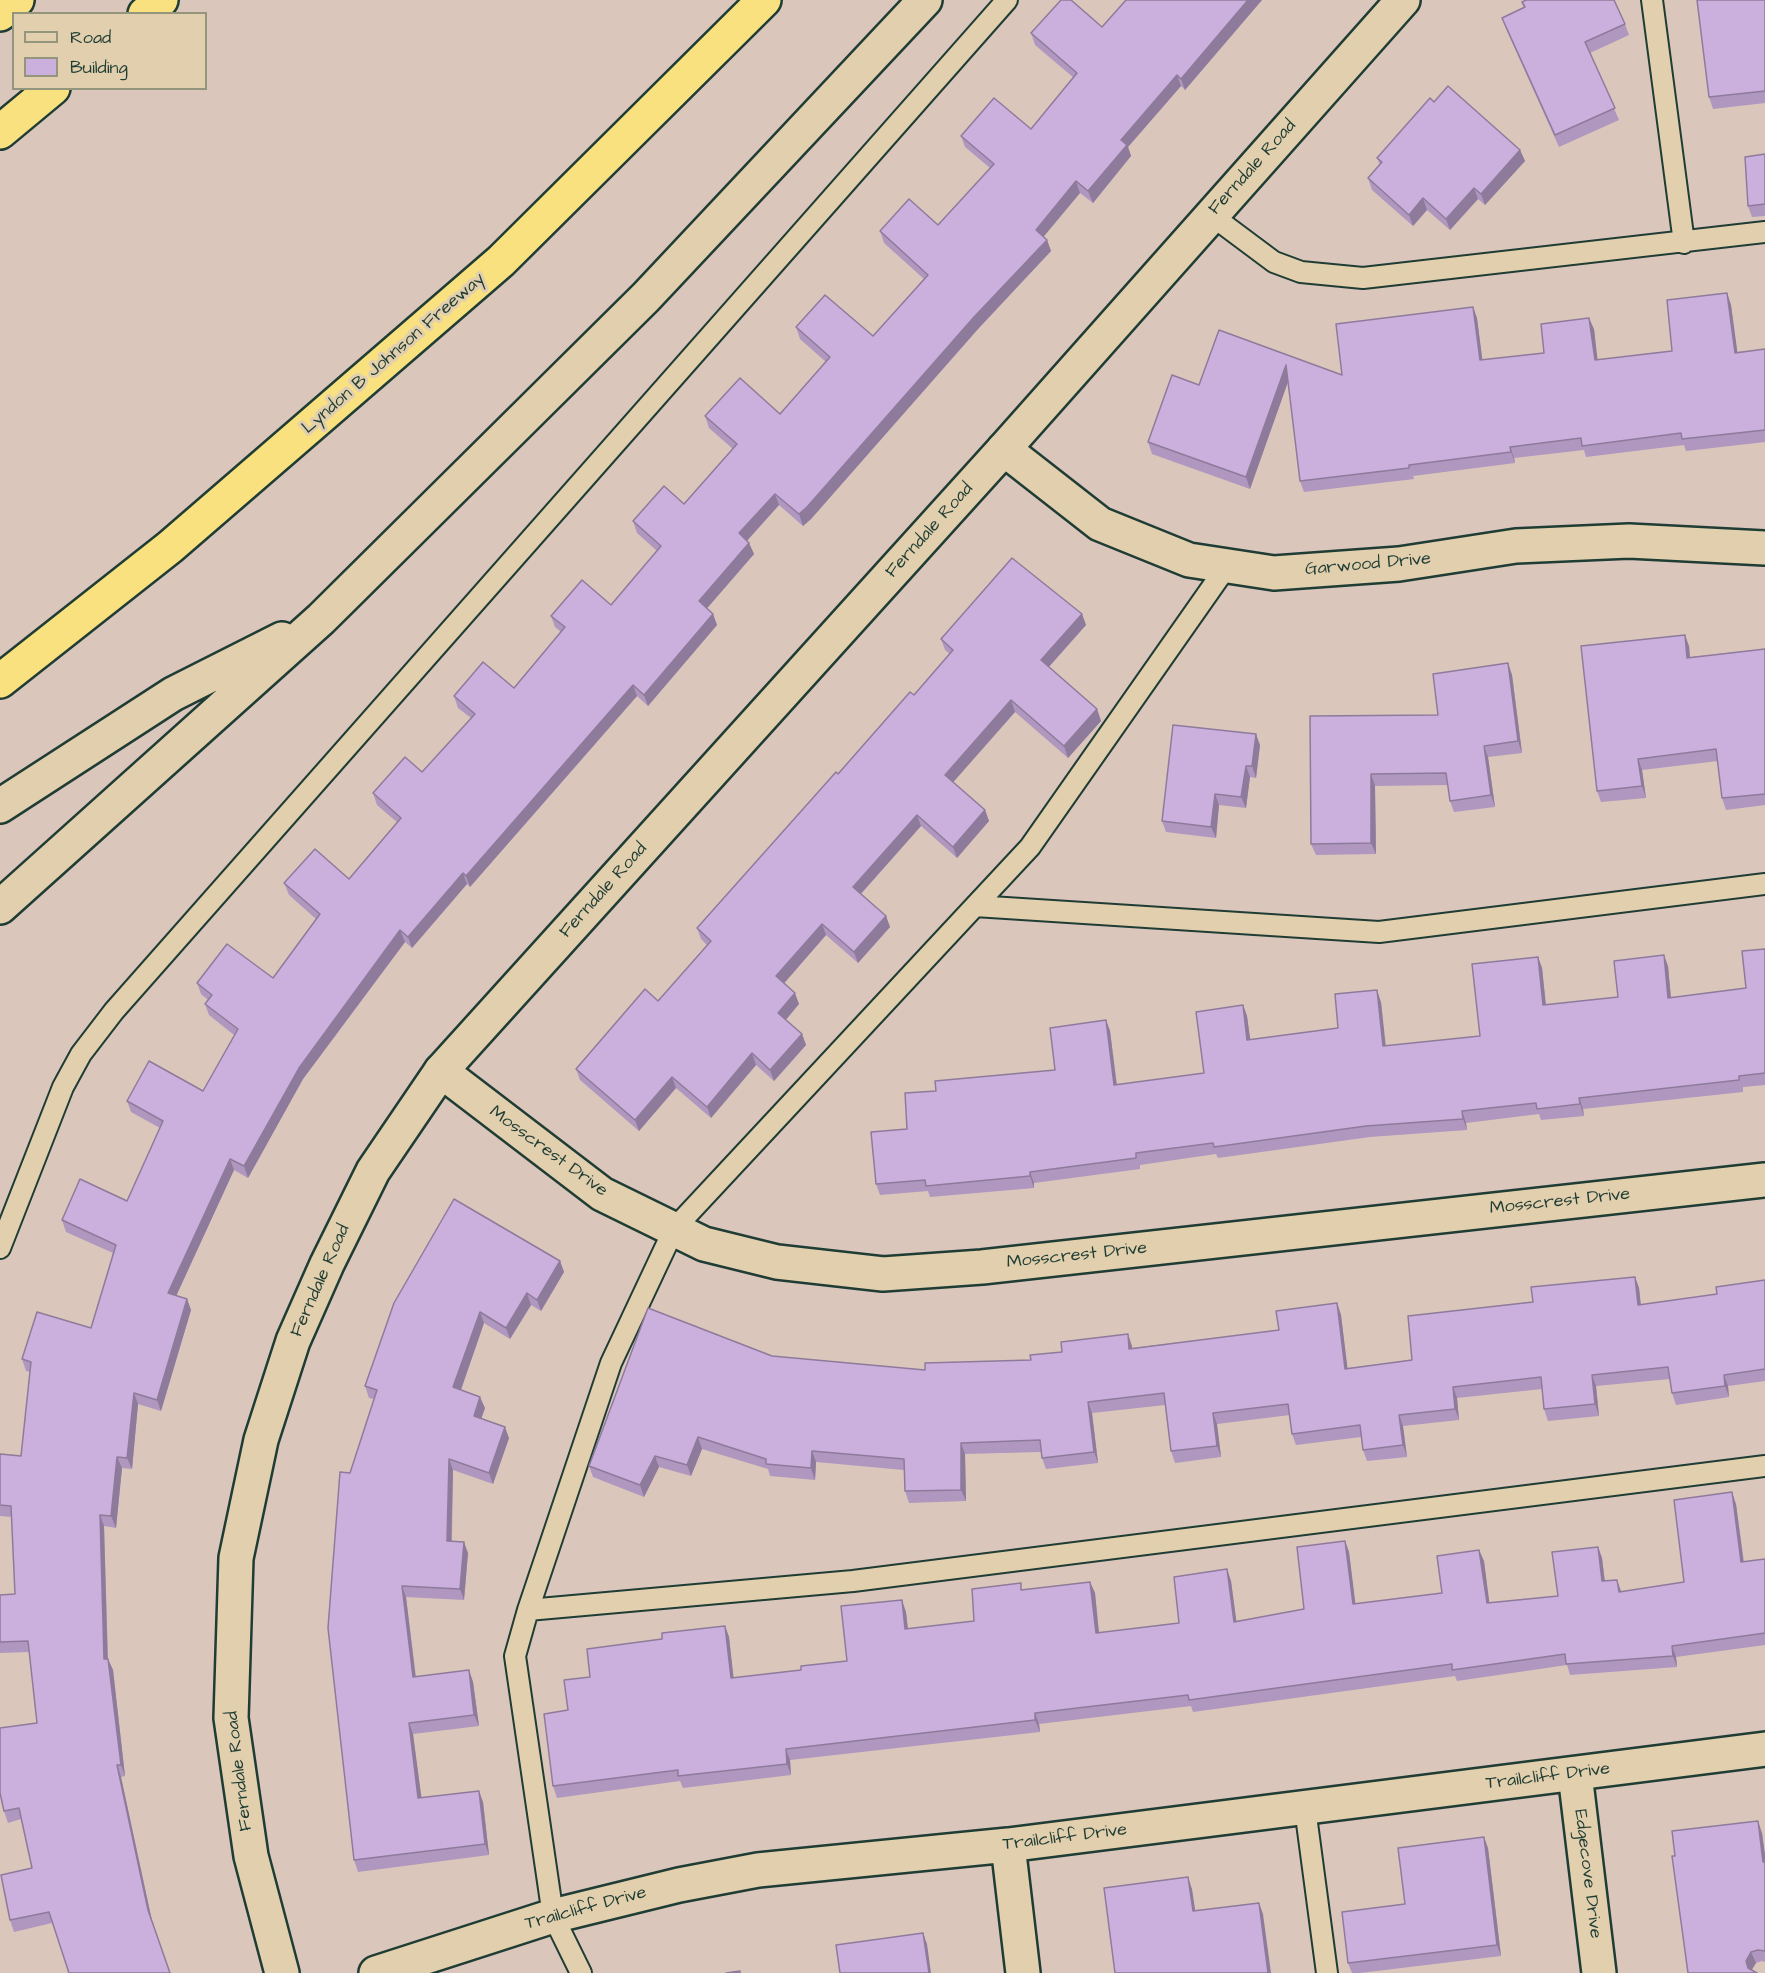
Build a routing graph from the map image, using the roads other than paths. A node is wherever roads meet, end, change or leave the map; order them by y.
1 (16, 0) edge
2 (161, 0) edge
3 (764, 0) edge
4 (925, 0) edge
5 (1007, 0) edge
6 (1403, 0) edge
7 (1652, 0) edge
8 (147, 12) edge
9 (0, 14) edge
10 (51, 90) edge
11 (0, 132) edge
12 (1211, 215) junction
13 (1765, 232) edge
14 (1684, 243) junction
15 (1004, 449) junction
16 (1765, 548) edge
17 (1227, 566) junction
18 (321, 619) junction
19 (0, 681) edge
20 (0, 806) edge
21 (1765, 884) edge
22 (975, 906) junction
23 (0, 907) edge
24 (441, 1071) junction
25 (1765, 1180) edge
26 (674, 1229) junction
27 (0, 1248) edge
28 (1765, 1466) edge
29 (528, 1610) junction
30 (1765, 1749) edge
31 (1575, 1774) junction
32 (1305, 1808) junction
33 (1008, 1845) junction
34 (553, 1916) junction
35 (282, 1973) edge
36 (376, 1973) edge
37 (581, 1973) edge
38 (1023, 1973) edge
39 (1327, 1973) edge
40 (1599, 1973) edge

1 - 9 highway
2 - 8 highway
3 - 19 highway, Lyndon B Johnson Freeway
4 - 18 street
5 - 27 lane
6 - 12 street, Ferndale Road
7 - 14 lane
10 - 11 highway
12 - 14 lane
12 - 15 street, Ferndale Road
13 - 14 lane
15 - 17 street, Garwood Drive
15 - 24 street, Ferndale Road
16 - 17 street, Garwood Drive
17 - 22 lane
18 - 20 street
18 - 23 street
21 - 22 lane
22 - 26 lane
24 - 26 street, Mosscrest Drive
24 - 35 street, Ferndale Road
25 - 26 street, Mosscrest Drive
26 - 29 lane
28 - 29 lane
29 - 34 lane
30 - 31 street, Trailcliff Drive
31 - 32 street, Trailcliff Drive
31 - 40 street, Edgecove Drive
32 - 33 street, Trailcliff Drive
32 - 39 lane
33 - 34 street, Trailcliff Drive
33 - 38 street
34 - 36 street, Trailcliff Drive
34 - 37 lane

